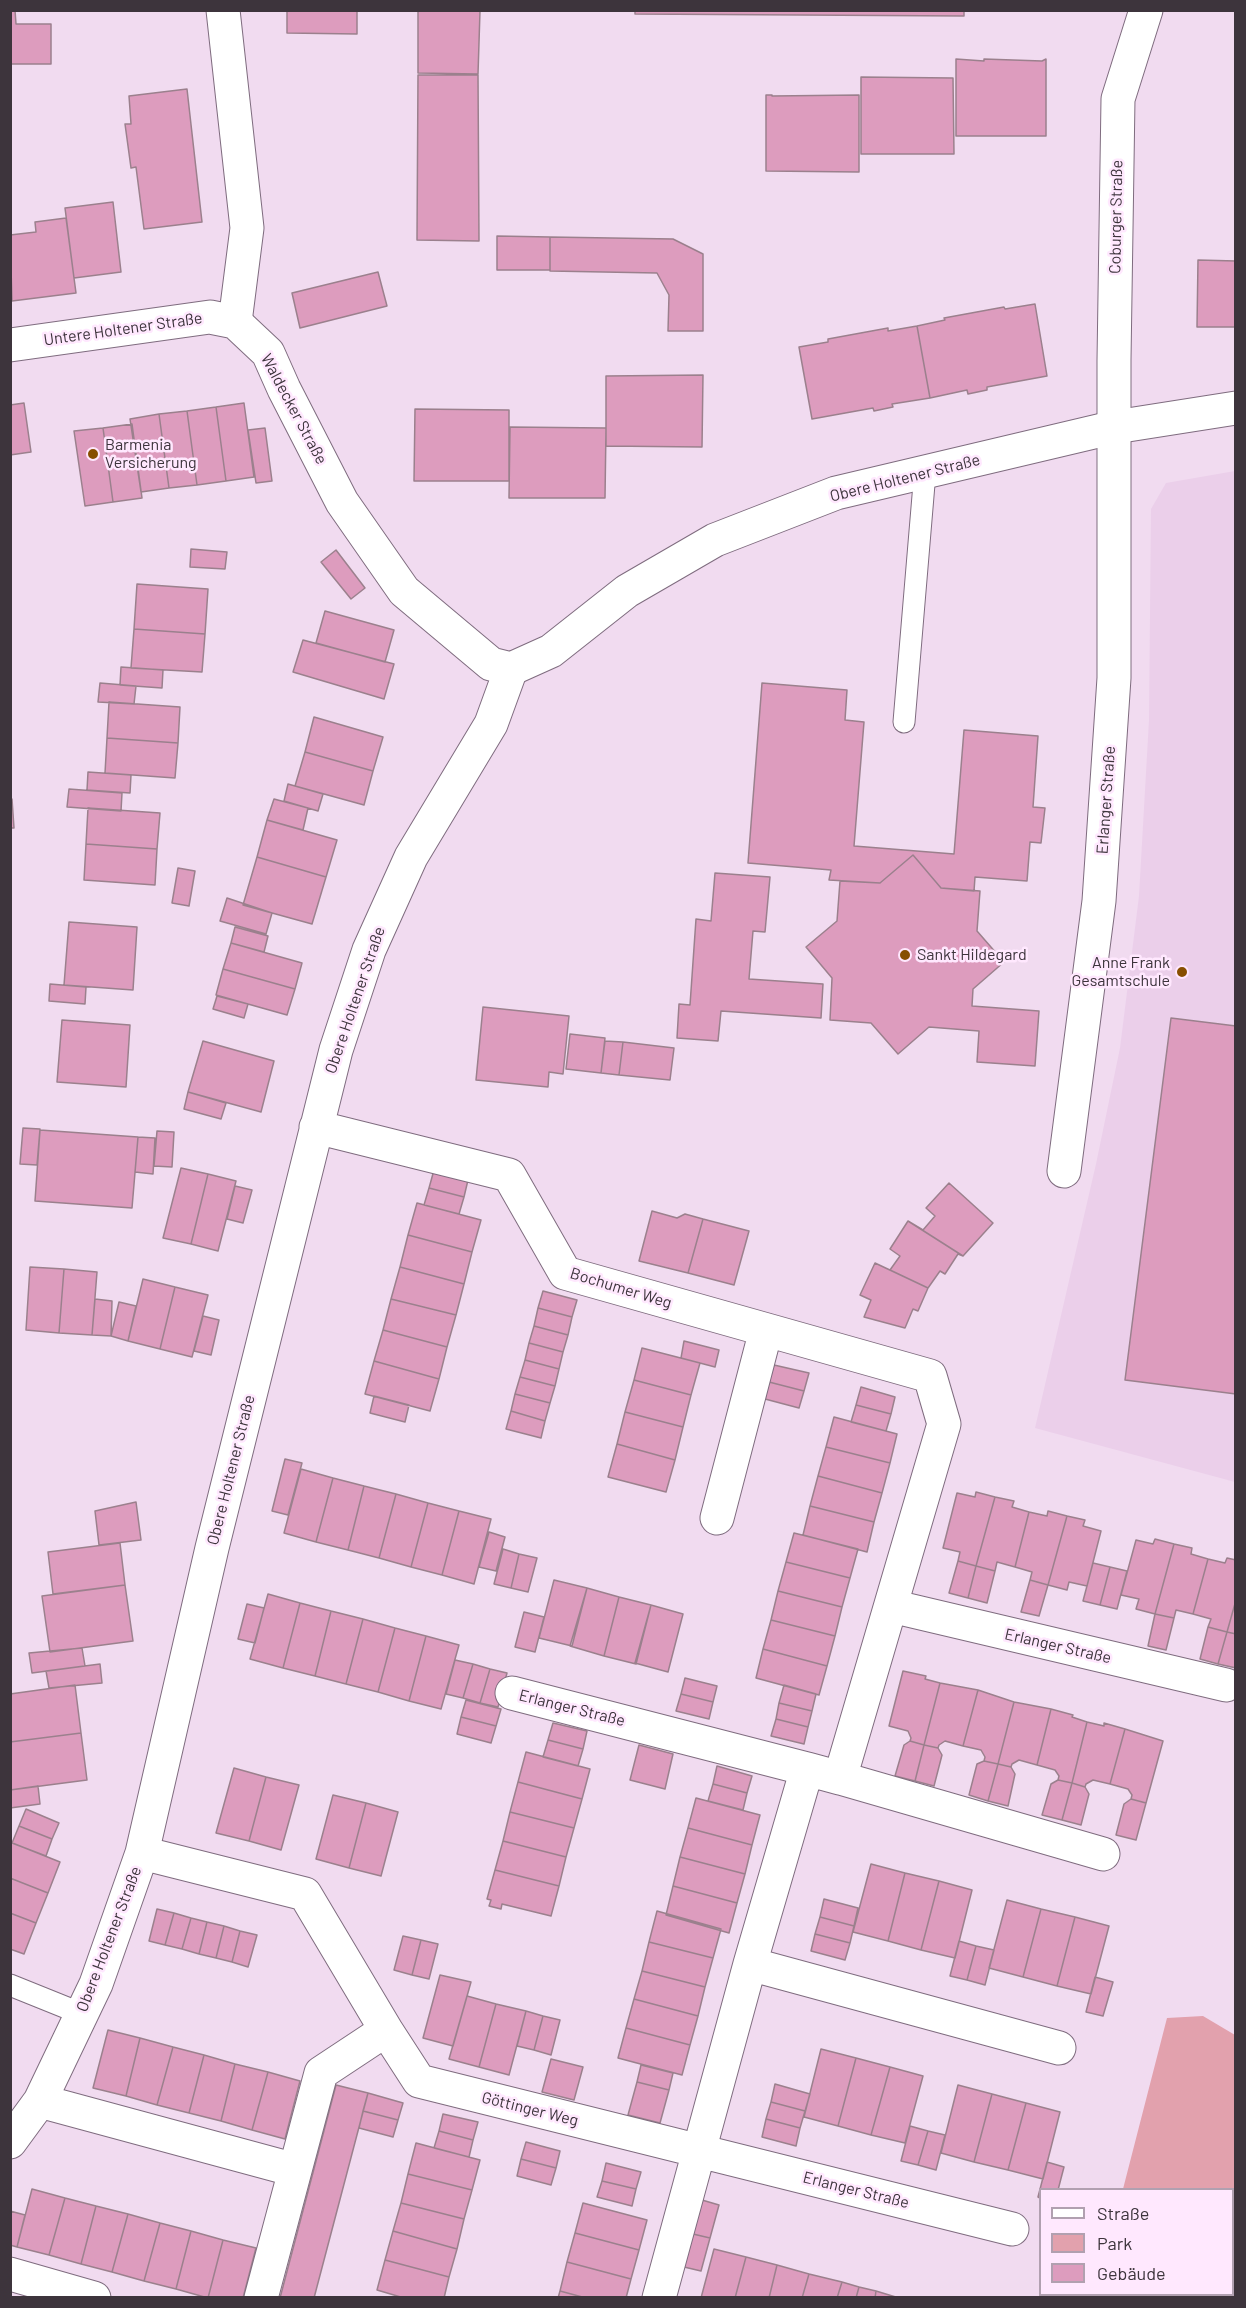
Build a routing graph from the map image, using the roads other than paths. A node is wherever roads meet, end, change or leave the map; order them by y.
1 (223, 10) edge
2 (1146, 10) edge
3 (235, 322) junction
4 (10, 345) edge
5 (1236, 408) edge
6 (1115, 427) junction
7 (925, 472) junction
8 (511, 669) junction
9 (904, 722) dead end
10 (316, 1127) junction
11 (1064, 1171) dead end
12 (766, 1330) junction
13 (717, 1518) dead end
14 (891, 1606) junction
15 (1226, 1685) dead end
16 (512, 1693) dead end
17 (807, 1769) junction
18 (840, 1778) junction
19 (142, 1853) junction
20 (1103, 1854) dead end
21 (750, 1964) junction
22 (10, 1984) edge
23 (82, 2014) junction
24 (386, 2030) junction
25 (1059, 2048) dead end
26 (40, 2101) junction
27 (10, 2142) edge
28 (701, 2150) junction
29 (295, 2170) junction
30 (1012, 2229) dead end
31 (10, 2274) edge
32 (94, 2298) edge
33 (261, 2298) edge
34 (659, 2298) edge

1 - 3 street
2 - 6 street, Coburger Straße
3 - 4 street, Untere Holtener Straße
3 - 8 street, Waldecker Straße
5 - 6 street, Obere Holtener Straße
6 - 7 street, Obere Holtener Straße
6 - 11 street, Erlanger Straße
7 - 8 street, Obere Holtener Straße
7 - 9 lane
8 - 10 street, Obere Holtener Straße
10 - 12 street, Bochumer Weg
10 - 19 street, Obere Holtener Straße
12 - 13 street
12 - 14 street, Bochumer Weg
14 - 15 street, Erlanger Straße
14 - 18 street
16 - 17 street, Erlanger Straße
17 - 18 street, Erlanger Straße
17 - 21 street
18 - 20 street, Erlanger Straße
19 - 23 street, Obere Holtener Straße
19 - 24 street, Göttinger Weg
21 - 25 street
21 - 28 street
22 - 23 lane
23 - 26 street, Obere Holtener Straße
24 - 28 street, Göttinger Weg
24 - 29 street
26 - 27 street, Obere Holtener Straße
26 - 29 street
28 - 30 street, Erlanger Straße
28 - 34 street
29 - 33 street
31 - 32 street

